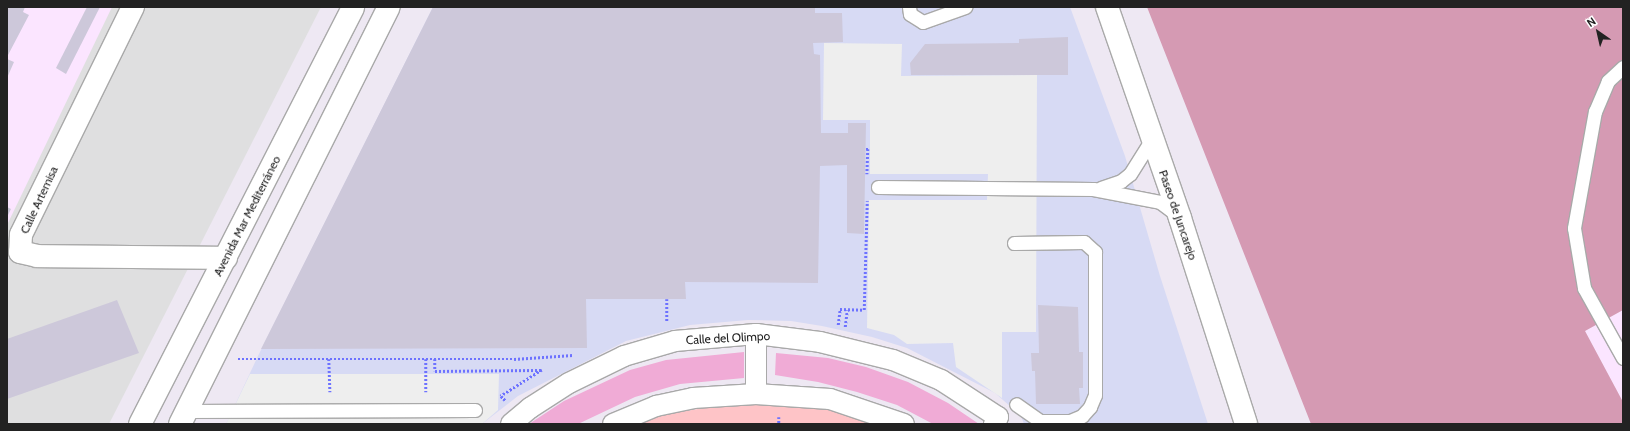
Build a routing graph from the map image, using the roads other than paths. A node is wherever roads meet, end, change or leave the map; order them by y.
1 (133, 7) edge
2 (353, 7) edge
3 (389, 7) edge
4 (909, 7) edge
5 (930, 7) edge
6 (965, 7) edge
7 (1107, 7) edge
8 (941, 16) junction
9 (1623, 67) edge
10 (1152, 139) junction
11 (872, 183) road end
12 (1093, 189) junction
13 (1180, 218) junction
14 (1014, 243) dead end
15 (226, 258) junction
16 (756, 334) junction
17 (1623, 358) edge
18 (756, 394) junction
19 (1016, 404) dead end
20 (475, 410) dead end
21 (183, 418) edge
22 (996, 421) edge
23 (140, 424) edge
24 (511, 424) edge
25 (613, 424) edge
26 (904, 424) edge
27 (1246, 424) edge

1 - 15 street, Calle Artemisa
2 - 15 street, Avenida Mar Mediterráneo
3 - 21 street
4 - 8 lane
5 - 8 lane
6 - 8 lane
7 - 10 street, Paseo de Juncarejo
9 - 17 lane
10 - 12 lane
10 - 13 street, Paseo de Juncarejo
11 - 12 lane
12 - 13 lane
13 - 27 street, Paseo de Juncarejo
14 - 19 lane
15 - 23 street, Avenida Mar Mediterráneo
16 - 18 street
16 - 22 street, Calle del Olimpo
16 - 24 street, Calle del Olimpo
18 - 25 street
18 - 26 street
20 - 21 lane

